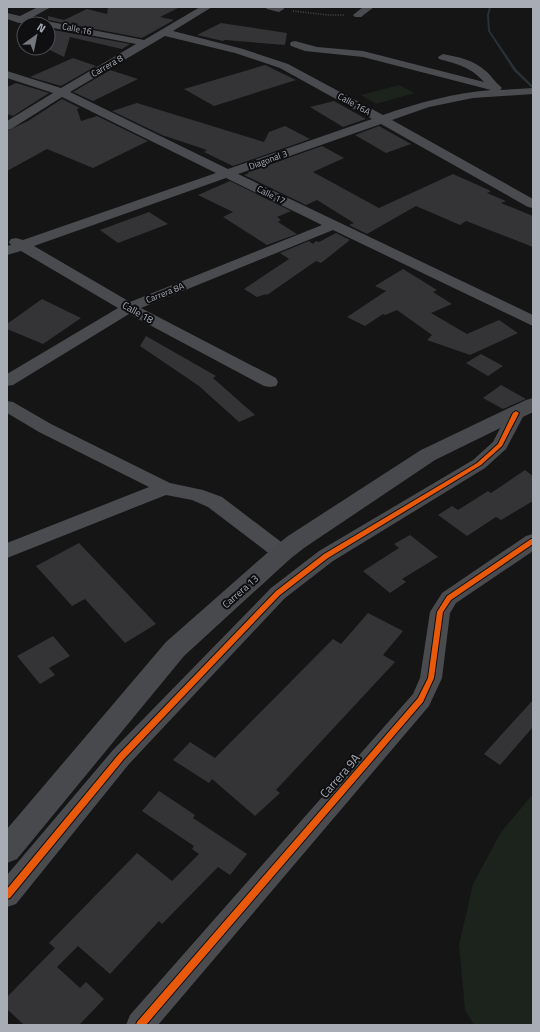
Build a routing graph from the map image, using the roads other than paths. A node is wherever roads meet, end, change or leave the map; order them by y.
1 (46, 7) edge
2 (207, 7) edge
3 (369, 7) edge
4 (358, 15) road end
5 (28, 16) edge
6 (56, 26) edge
7 (163, 32) junction
8 (146, 43) junction
9 (295, 44) dead end
10 (443, 57) dead end
11 (7, 74) edge
12 (495, 88) junction
13 (533, 91) edge
14 (62, 92) junction
15 (512, 92) junction
16 (381, 119) junction
17 (7, 126) edge
18 (227, 174) junction
19 (533, 204) edge
20 (333, 226) junction
21 (7, 238) edge
22 (22, 245) junction
23 (7, 251) edge
24 (129, 308) junction
25 (533, 321) edge
26 (7, 381) edge
27 (270, 382) dead end
28 (7, 406) edge
29 (524, 409) edge
30 (165, 488) junction
31 (533, 541) edge
32 (7, 551) edge
33 (282, 553) junction
34 (7, 850) edge
35 (7, 895) edge
36 (140, 1025) edge

1 - 5 street
2 - 7 street, Carrera 8
3 - 4 street
6 - 8 street, Calle 16
7 - 8 street, Carrera 8
7 - 16 street, Calle 16A
8 - 14 street, Carrera 8
9 - 12 street
10 - 12 street
11 - 14 street, Calle 17
12 - 15 street
13 - 15 street, Diagonal 3
14 - 17 street, Carrera 8
14 - 18 street, Calle 17
15 - 16 street, Diagonal 3
16 - 18 street, Diagonal 3
16 - 19 street, Calle 16A
18 - 20 street, Calle 17
18 - 22 street, Diagonal 3
20 - 24 street, Carrera 8A
20 - 25 street, Calle 17
21 - 22 street, Calle 18
22 - 23 street, Diagonal 3
22 - 24 street, Calle 18
24 - 26 street, Carrera 8A
24 - 27 street, Calle 18
28 - 30 street
29 - 33 street, Carrera 13
29 - 35 street
30 - 32 street
30 - 33 street
31 - 36 street, Carrera 9A
33 - 34 street, Carrera 13

